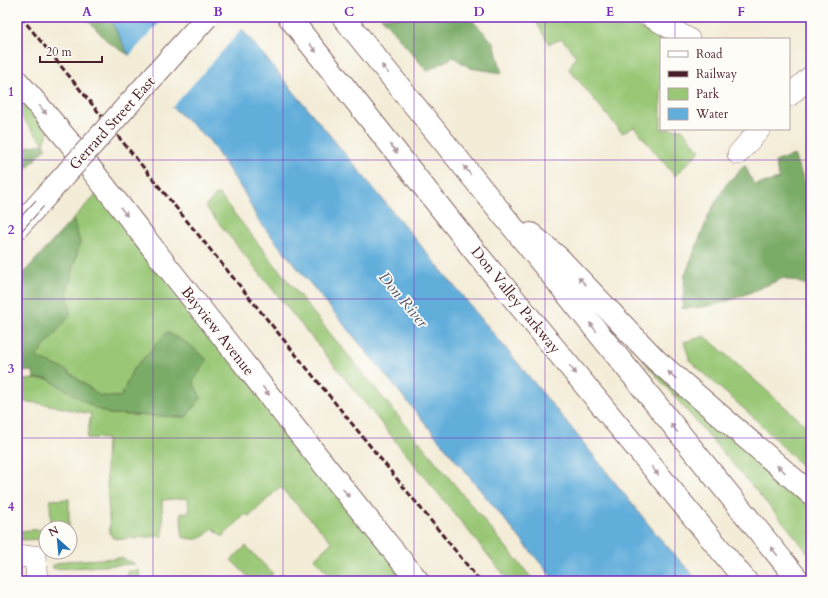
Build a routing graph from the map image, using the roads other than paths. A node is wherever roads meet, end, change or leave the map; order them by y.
1 (208, 17) edge
2 (289, 17) edge
3 (343, 17) edge
4 (651, 17) edge
5 (687, 38) edge
6 (811, 76) edge
7 (17, 82) edge
8 (790, 95) edge
9 (759, 130) edge
10 (738, 154) dead end
11 (491, 200) junction
12 (17, 228) edge
13 (811, 494) edge
14 (17, 557) edge
15 (37, 581) edge
16 (418, 581) edge
17 (746, 581) edge
18 (799, 581) edge

1 - 12 main road, Gerrard Street East, bridge
2 -> 17 main road, Don Valley Parkway
11 -> 3 main road
4 - 5 street
6 - 8 street
7 -> 16 main road, Bayview Avenue
9 - 10 street
13 -> 11 main road
18 -> 11 main road
14 - 15 street

